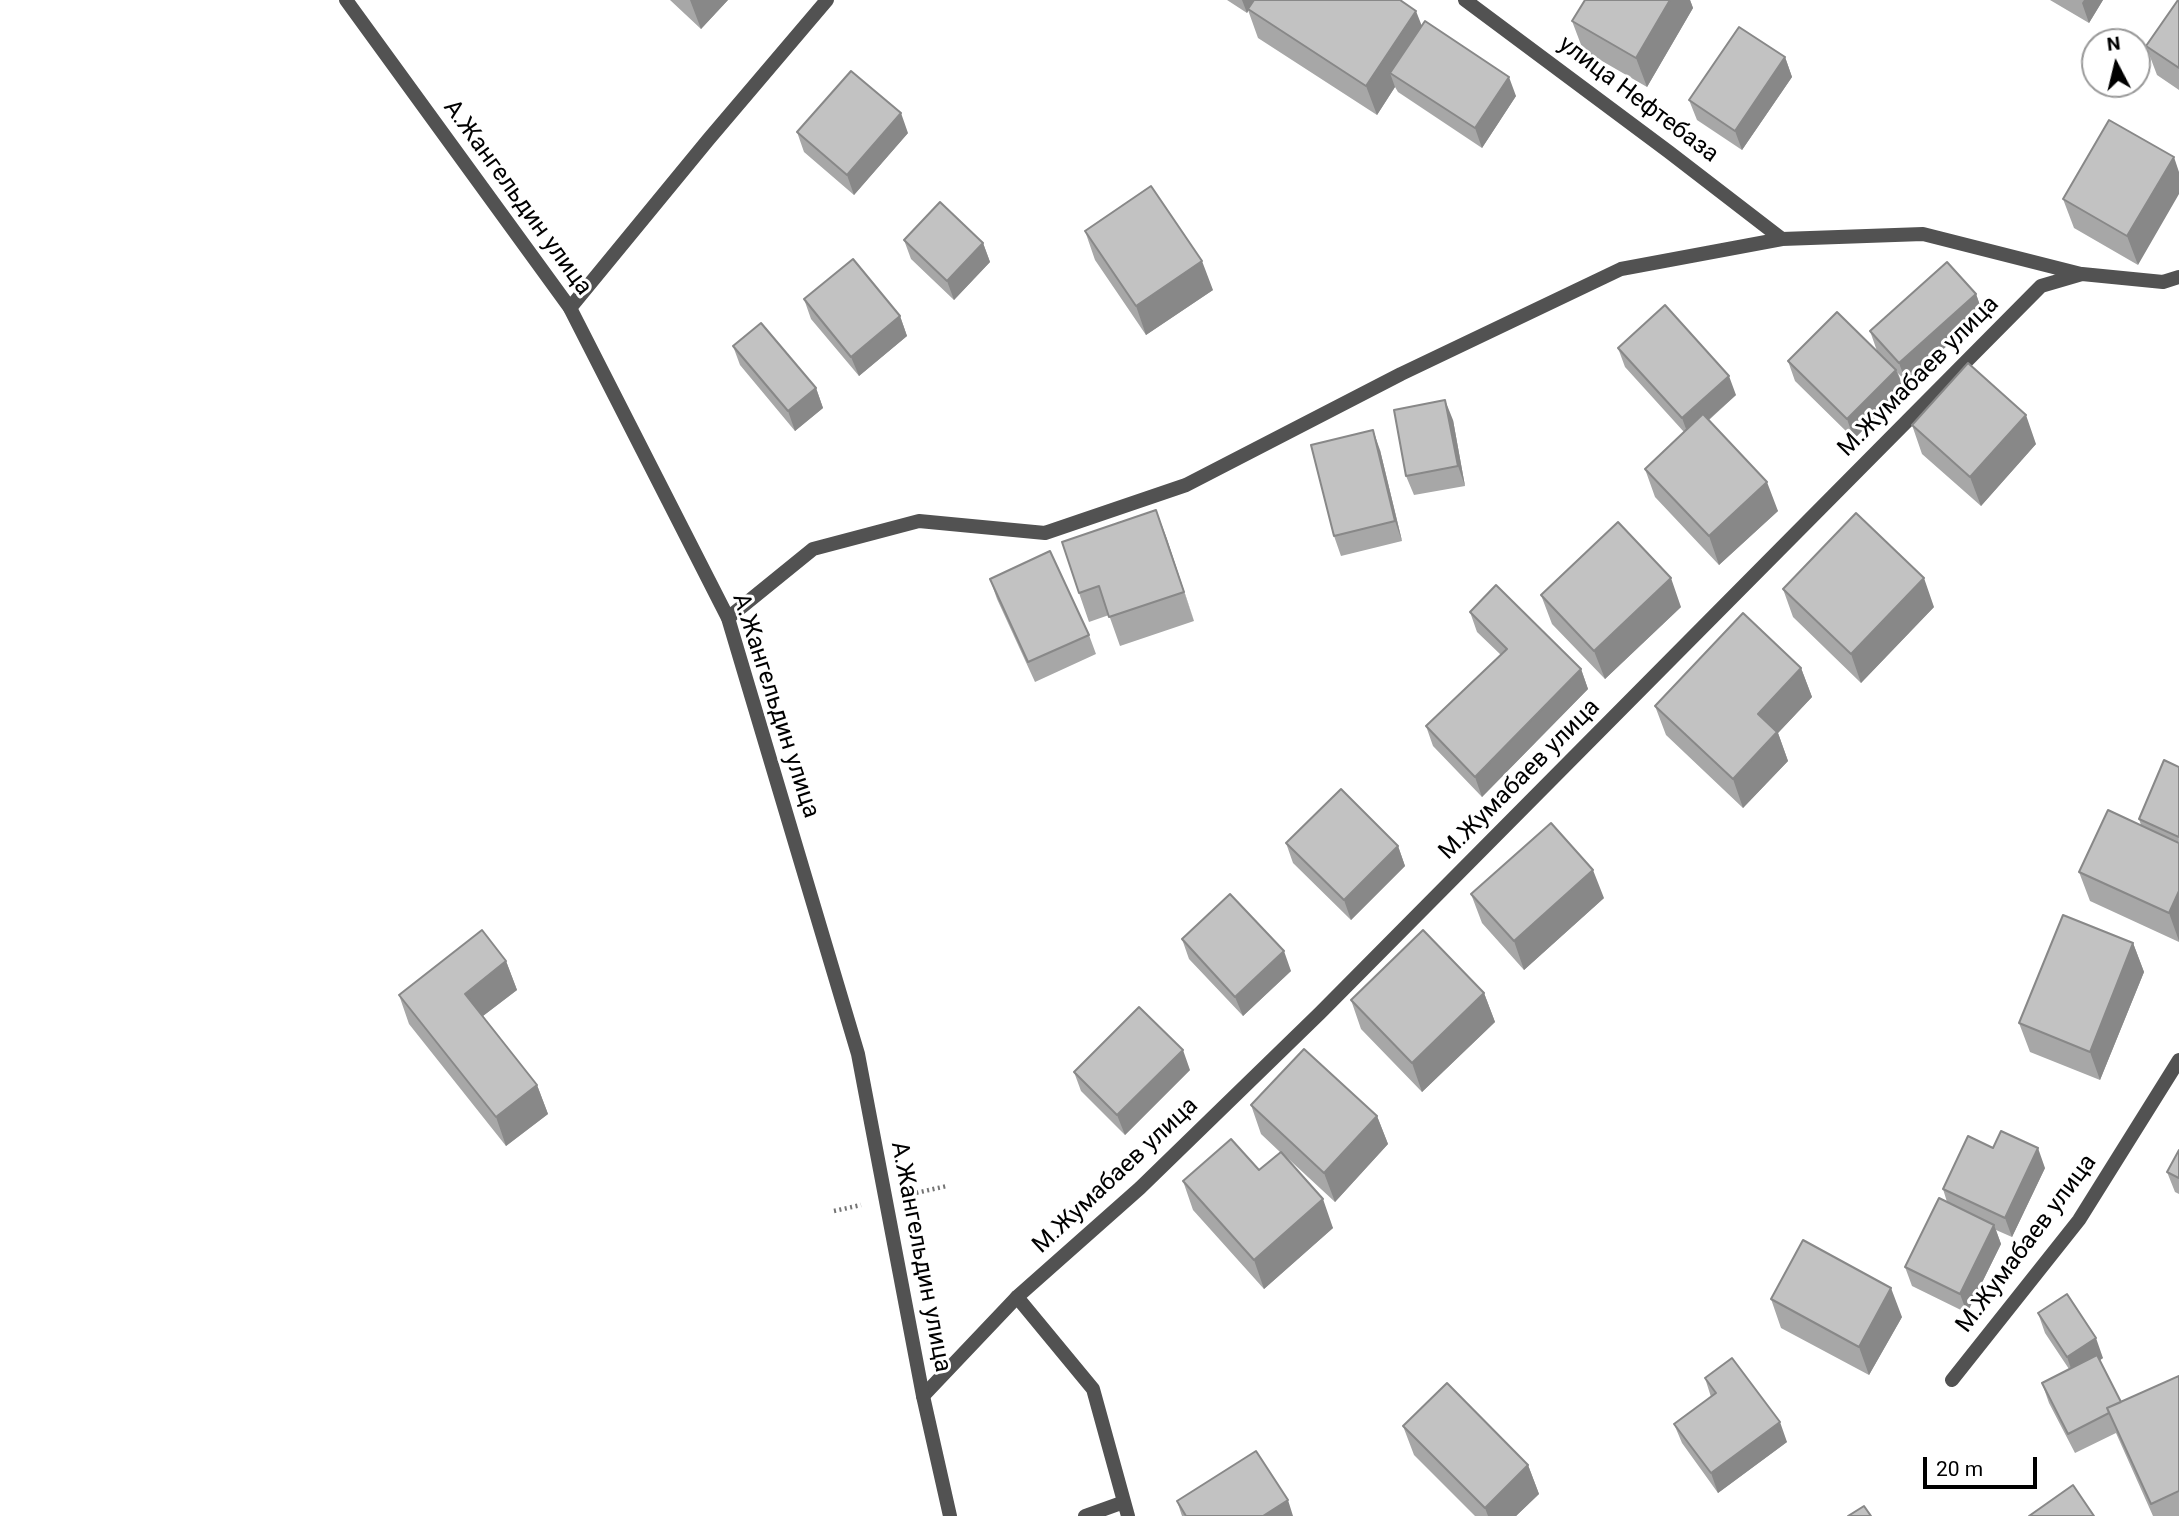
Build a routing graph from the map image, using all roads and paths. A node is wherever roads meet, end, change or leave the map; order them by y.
1 (346, 0) edge
2 (827, 0) edge
3 (1465, 0) edge
4 (1782, 239) junction
5 (2082, 274) junction
6 (2179, 277) edge
7 (570, 308) junction
8 (728, 618) junction
9 (2179, 1060) edge
10 (1017, 1297) junction
11 (1952, 1380) dead end
12 (923, 1396) junction
13 (1126, 1509) edge
14 (950, 1516) edge
15 (1085, 1516) edge

1 - 7 street, А.Жангельдин улица
2 - 7 street
3 - 4 street, улица Нефтебаза
4 - 5 street
4 - 8 street
5 - 6 street, М.Жумабаев улица
5 - 10 street, М.Жумабаев улица
7 - 8 street, А.Жангельдин улица
8 - 12 street, А.Жангельдин улица
9 - 11 street, М.Жумабаев улица
10 - 12 street, М.Жумабаев улица
10 - 13 street
12 - 14 street, А.Жангельдин улица
13 - 15 street

